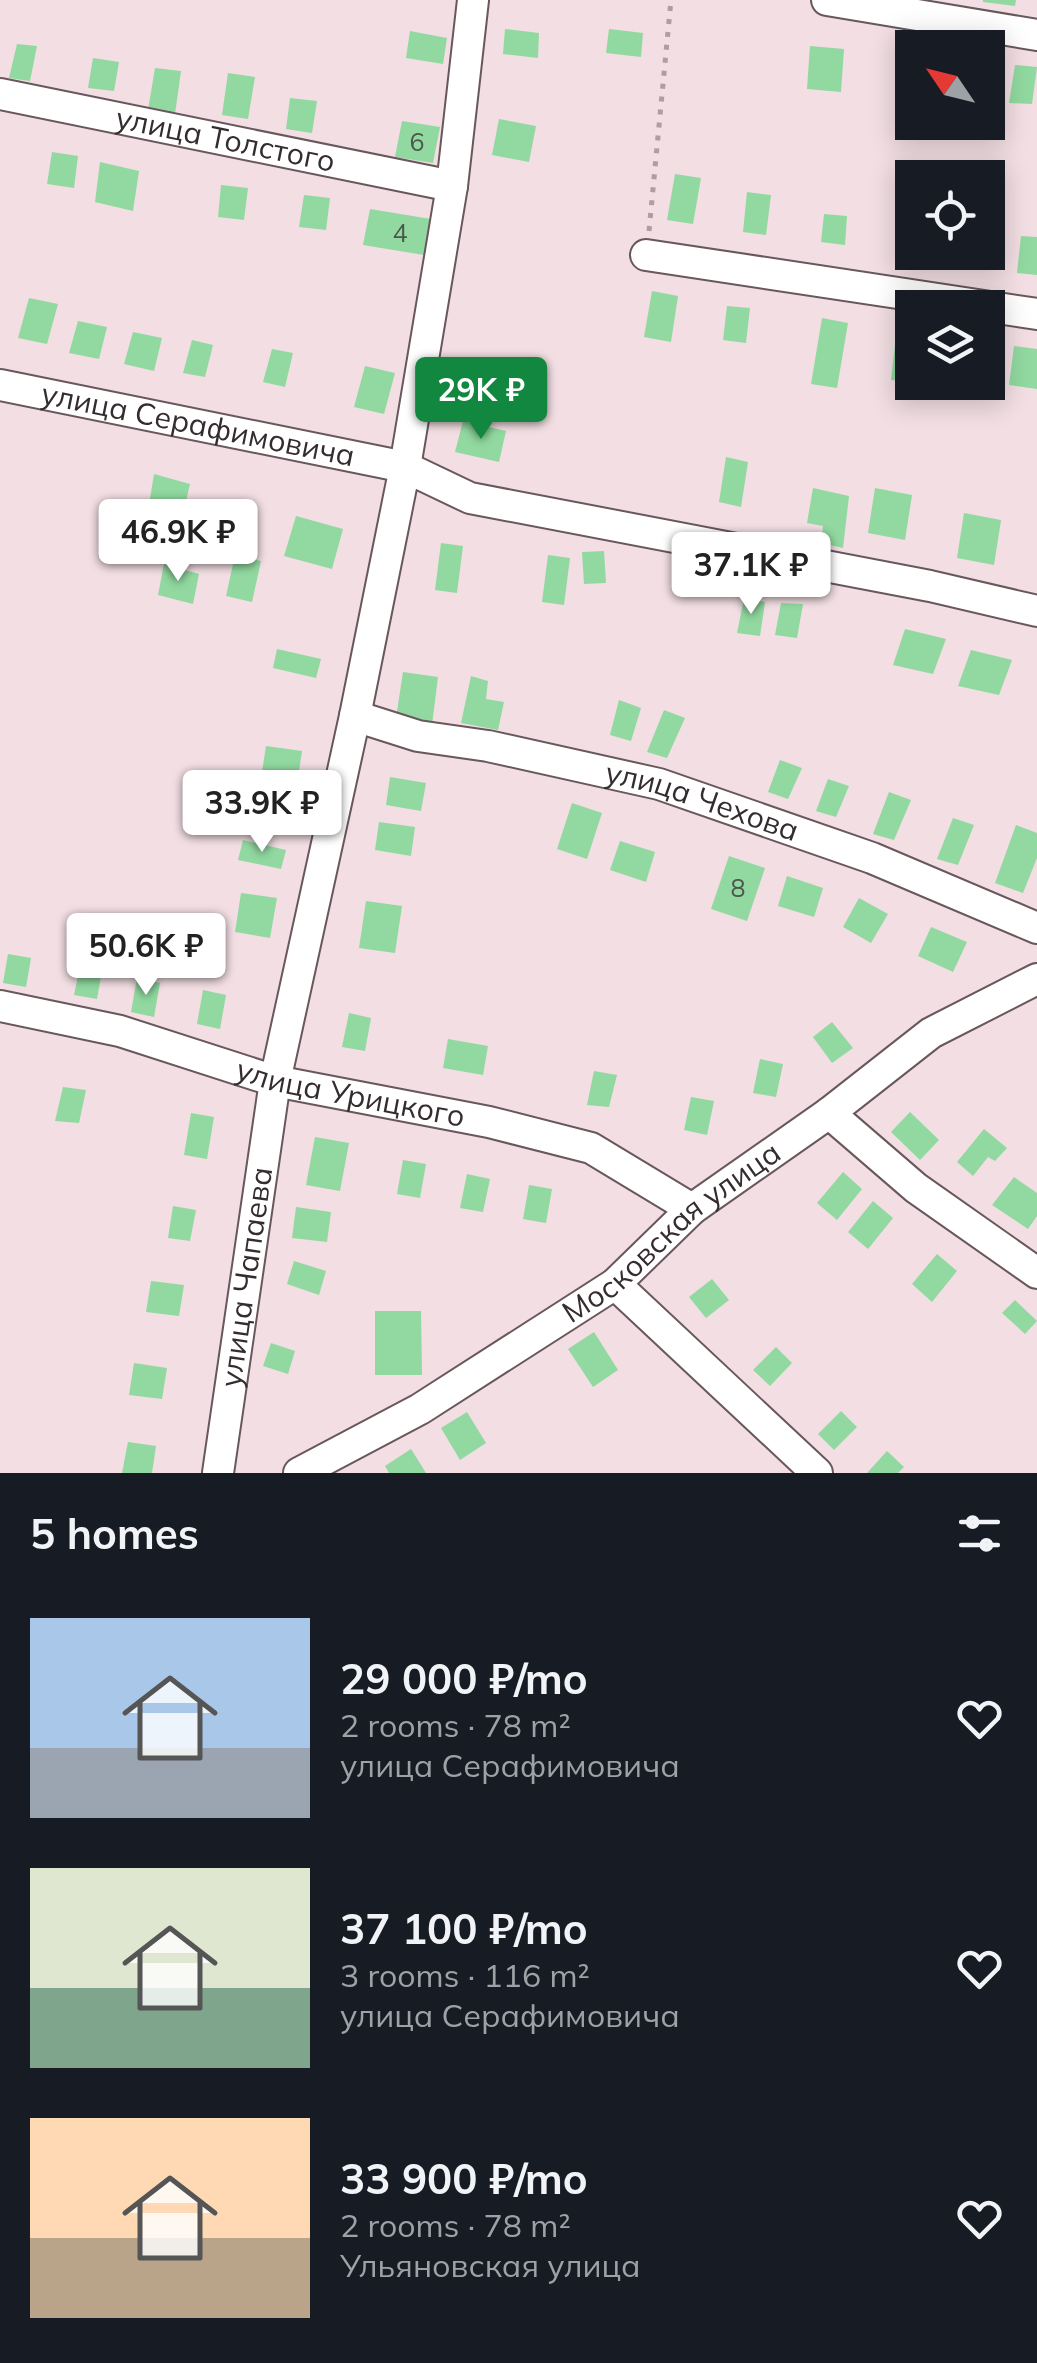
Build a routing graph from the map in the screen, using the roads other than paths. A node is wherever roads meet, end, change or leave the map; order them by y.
1 (474, 0) edge
2 (827, 0) edge
3 (1037, 35) edge
4 (0, 94) edge
5 (452, 186) junction
6 (646, 255) road end
7 (1037, 314) edge
8 (0, 385) edge
9 (405, 468) junction
10 (1037, 611) edge
11 (355, 716) junction
12 (1037, 928) edge
13 (1037, 979) edge
14 (0, 1006) edge
15 (275, 1081) junction
16 (829, 1113) junction
17 (692, 1210) junction
18 (1037, 1273) edge
19 (615, 1284) junction
20 (797, 1468) edge
21 (218, 1473) edge
22 (299, 1473) edge

1 - 5 street, улица Чапаева
2 - 3 street
4 - 5 street, улица Толстого
5 - 9 street, улица Чапаева
6 - 7 street
8 - 9 street, улица Серафимовича
9 - 10 street, улица Серафимовича
9 - 11 street, улица Чапаева
11 - 12 street, улица Чехова
11 - 15 street, улица Чапаева
13 - 16 street, Московская улица
14 - 15 street, улица Урицкого
15 - 17 street, улица Урицкого
15 - 21 street, улица Чапаева
16 - 17 street, Московская улица
16 - 18 street
17 - 19 street, Московская улица
19 - 20 street
19 - 22 street, Московская улица

